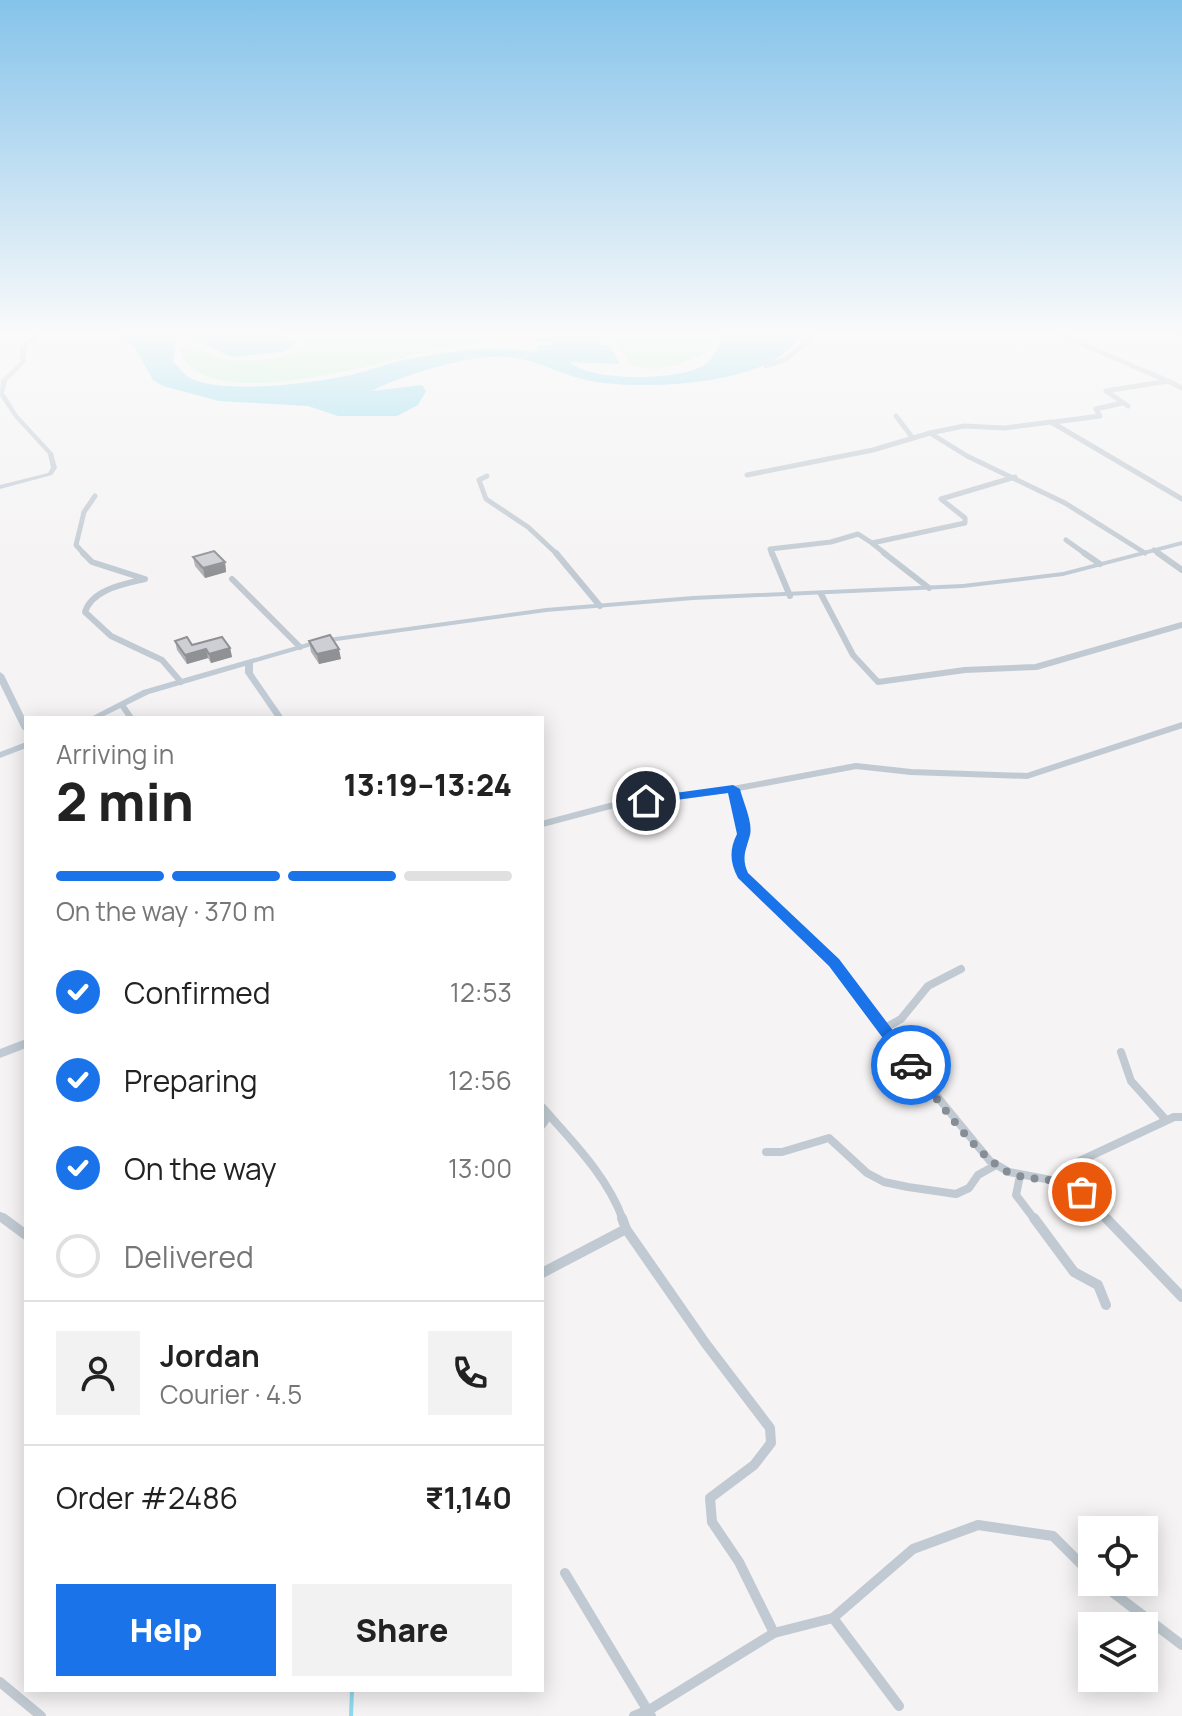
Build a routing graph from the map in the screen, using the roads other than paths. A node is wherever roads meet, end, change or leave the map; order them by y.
1 (15, 415) edge
2 (1099, 415) edge
3 (896, 416) dead end
4 (1051, 422) junction
5 (930, 433) junction
6 (912, 437) junction
7 (747, 475) dead end
8 (487, 476) dead end
9 (1015, 477) junction
10 (0, 487) edge
11 (95, 496) dead end
12 (1182, 499) edge
13 (1066, 540) dead end
14 (872, 543) junction
15 (1182, 543) edge
16 (1149, 552) junction
17 (1100, 564) junction
18 (1182, 570) edge
19 (232, 579) dead end
20 (929, 588) junction
21 (821, 594) junction
22 (790, 596) junction
23 (600, 606) junction
24 (1182, 625) edge
25 (300, 647) junction
26 (249, 663) junction
27 (0, 675) edge
28 (181, 682) junction
29 (122, 705) junction
30 (97, 716) edge
31 (130, 716) edge
32 (279, 716) edge
33 (24, 725) edge
34 (1182, 725) edge
35 (24, 746) edge
36 (0, 755) edge
37 (733, 789) junction
38 (544, 823) edge
39 (961, 969) dead end
40 (885, 1028) junction
41 (24, 1044) edge
42 (1121, 1052) dead end
43 (0, 1054) edge
44 (546, 1111) edge
45 (1182, 1117) edge
46 (1166, 1120) junction
47 (766, 1152) dead end
48 (996, 1165) junction
49 (1020, 1176) junction
50 (1072, 1184) junction
51 (0, 1216) edge
52 (626, 1229) junction
53 (24, 1234) edge
54 (544, 1272) edge
55 (1182, 1297) edge
56 (1106, 1305) dead end
57 (1078, 1561) edge
58 (565, 1573) dead end
59 (1117, 1596) edge
60 (833, 1618) junction
61 (774, 1633) junction
62 (1182, 1645) edge
63 (0, 1682) edge
64 (899, 1706) dead end
65 (650, 1713) edge
66 (41, 1716) edge
67 (634, 1716) edge

1 - 10 main road
2 - 4 street
3 - 6 street
4 - 5 street
4 - 12 street
5 - 6 street
5 - 9 street
6 - 7 street
8 - 23 street
9 - 14 street
9 - 16 street
11 - 28 street
13 - 17 street
14 - 20 street
14 - 22 street
15 - 16 main road
16 - 17 main road
16 - 18 street
17 - 20 main road
19 - 25 street
20 - 21 main road
21 - 22 main road
21 - 24 street
22 - 23 main road
23 - 25 main road
25 - 26 main road
26 - 28 main road
26 - 32 main road
27 - 33 main road
28 - 29 main road
29 - 30 main road
29 - 31 street
34 - 37 street
35 - 36 main road
37 - 38 street
37 - 40 street
39 - 40 street
40 - 48 street
41 - 43 main road
42 - 46 street
44 - 52 street
45 - 46 street
46 - 50 street
47 - 48 street
48 - 49 street
49 - 50 street
49 - 56 street
50 - 55 street
51 - 53 street
52 - 54 street
52 - 61 street
57 - 60 street
58 - 65 street
59 - 62 street
60 - 61 street
60 - 64 street
61 - 65 street
63 - 66 street
65 - 67 street

